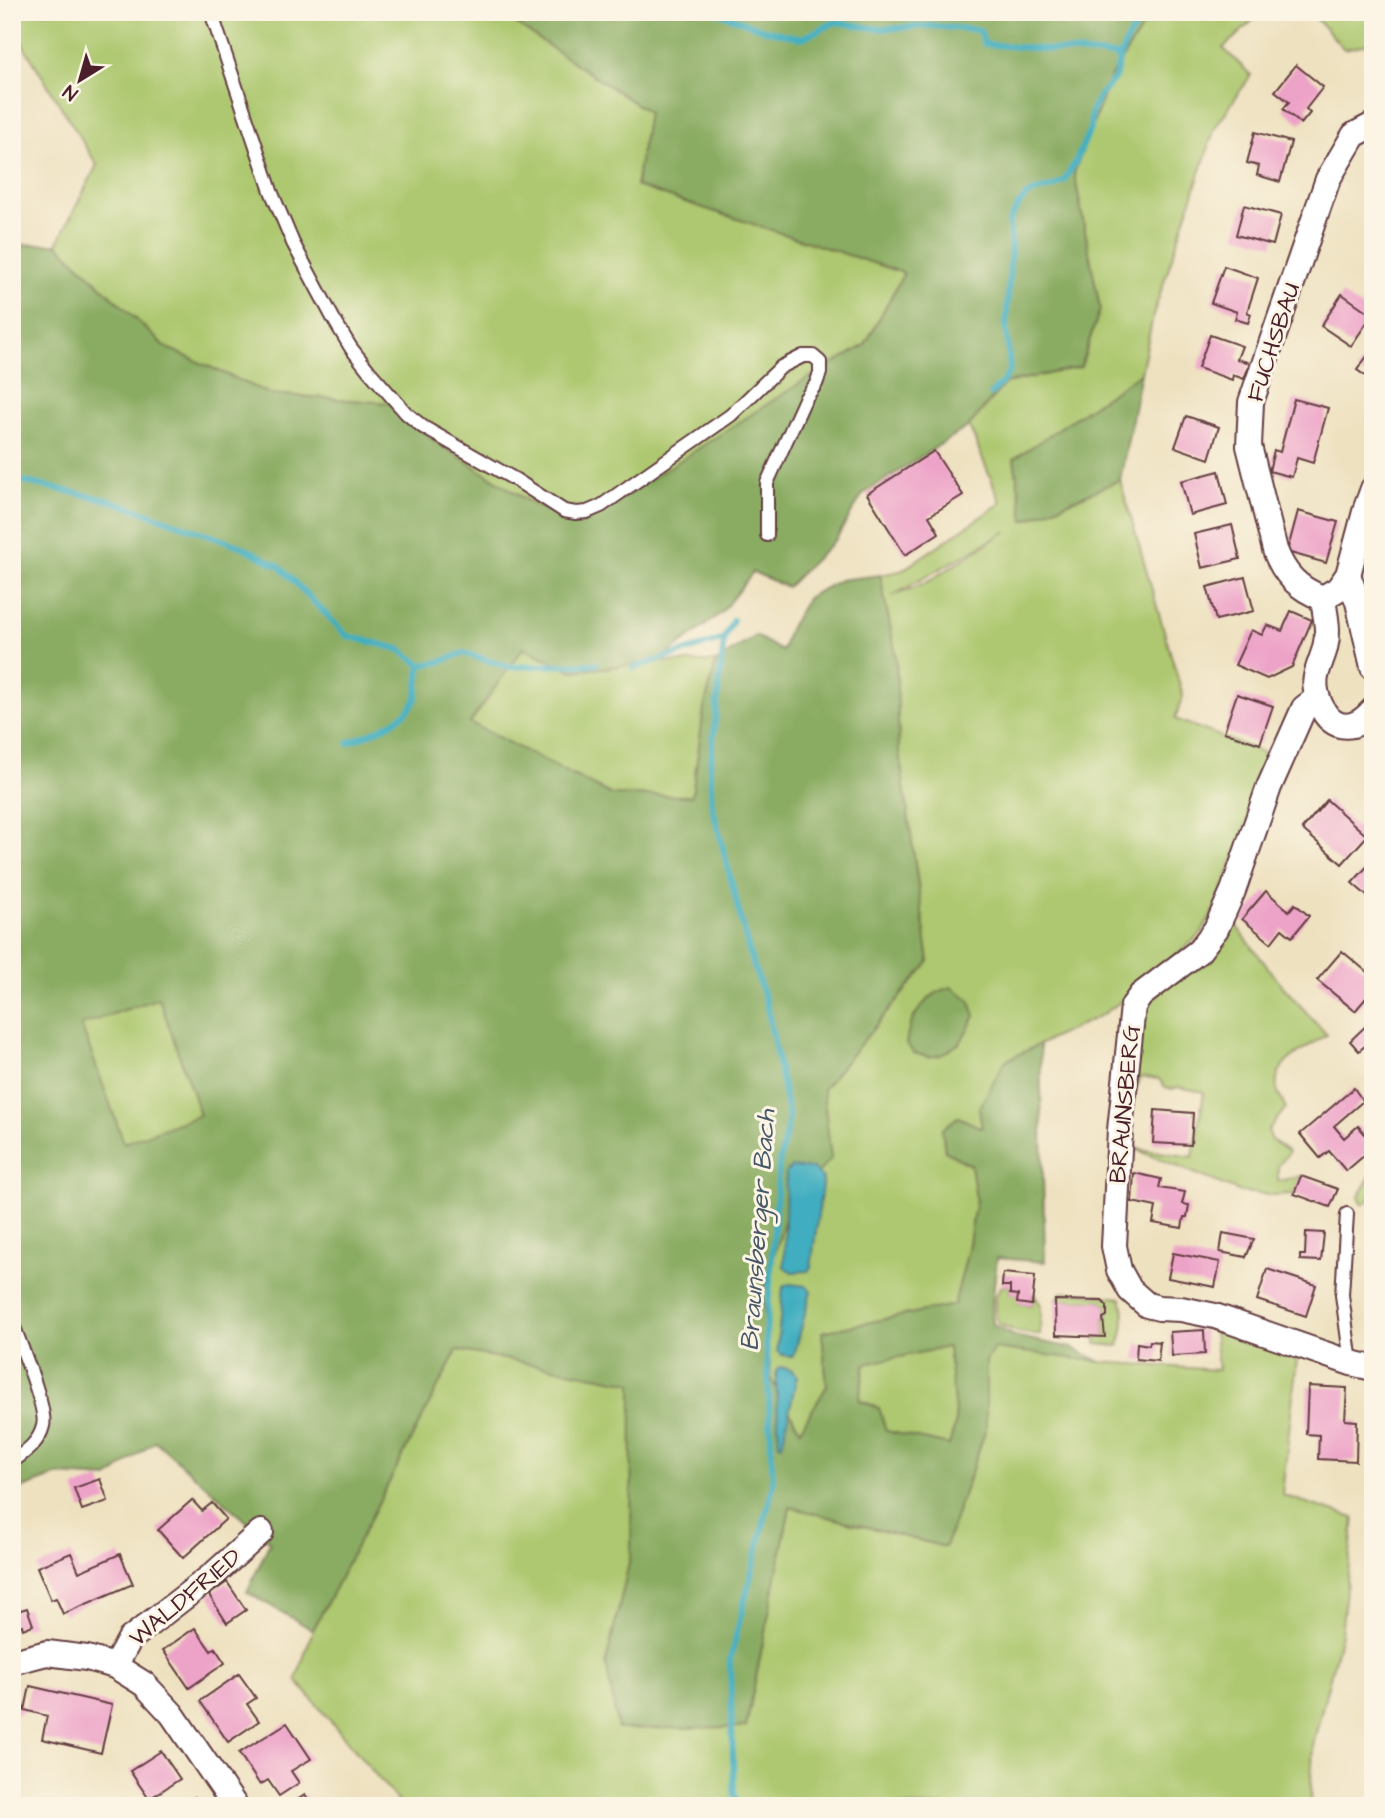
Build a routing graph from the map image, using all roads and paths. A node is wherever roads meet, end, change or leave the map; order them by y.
1 (211, 12) edge
2 (1373, 125) edge
3 (1373, 489) edge
4 (767, 535) dead end
5 (1348, 575) junction
6 (1323, 598) junction
7 (1373, 667) edge
8 (1317, 698) junction
9 (1373, 710) edge
10 (1347, 1214) dead end
11 (12, 1322) edge
12 (1362, 1365) edge
13 (12, 1462) edge
14 (261, 1532) dead end
15 (12, 1661) edge
16 (116, 1667) junction
17 (235, 1806) edge

1 - 4 lane
2 - 6 street, FUCHSBAU
3 - 5 street
5 - 6 street
5 - 7 street
6 - 8 street
8 - 9 street
8 - 12 street, BRAUNSBERG
10 - 12 lane, BRAUNSBERG
11 - 13 lane
14 - 16 street, WALDFRIED
15 - 16 street
16 - 17 street

